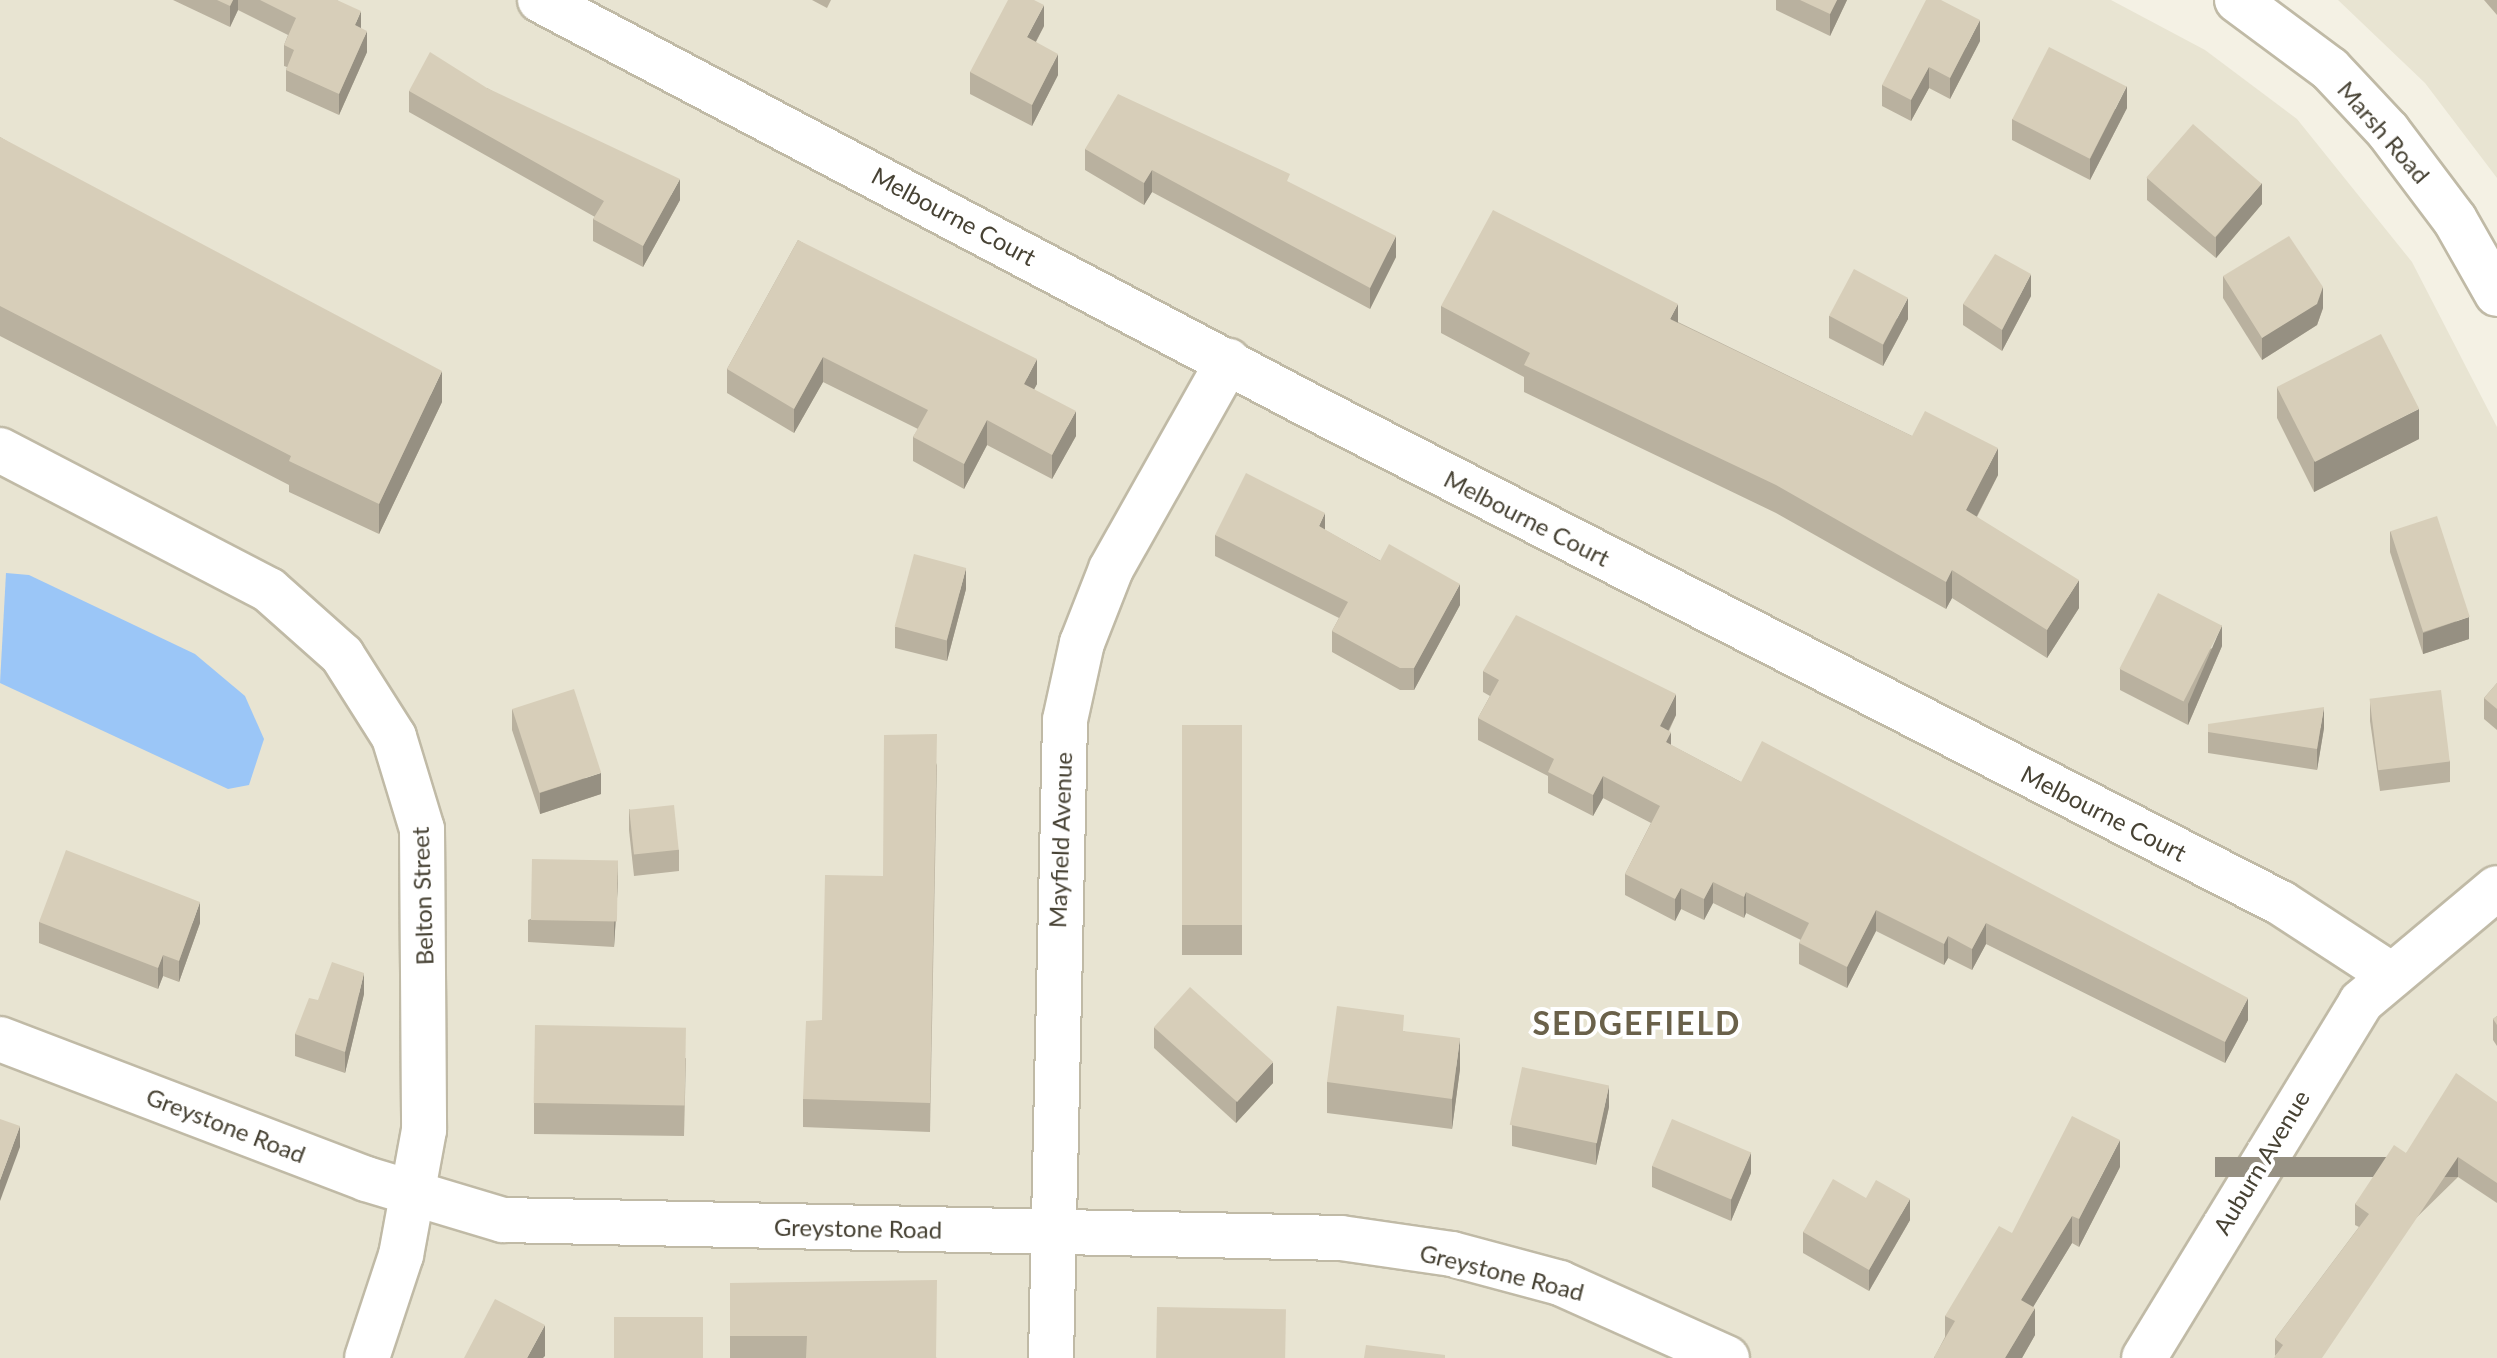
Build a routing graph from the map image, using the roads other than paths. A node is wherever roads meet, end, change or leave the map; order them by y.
1 (540, 0) edge
2 (2237, 0) edge
3 (2497, 294) edge
4 (1228, 361) junction
5 (0, 450) edge
6 (2497, 888) edge
7 (2390, 974) junction
8 (0, 1039) edge
9 (415, 1195) junction
10 (1052, 1232) junction
11 (367, 1358) edge
12 (1051, 1358) edge
13 (1727, 1358) edge
14 (2144, 1358) edge

1 - 4 street, Melbourne Court
2 - 3 street, Marsh Road
4 - 7 street, Melbourne Court
4 - 10 street, Mayfield Avenue
5 - 9 street, Belton Street
6 - 7 street
7 - 14 street, Auburn Avenue
8 - 9 street, Greystone Road
9 - 10 street, Greystone Road
9 - 11 street, Belton Street
10 - 12 street, Mayfield Avenue
10 - 13 street, Greystone Road

